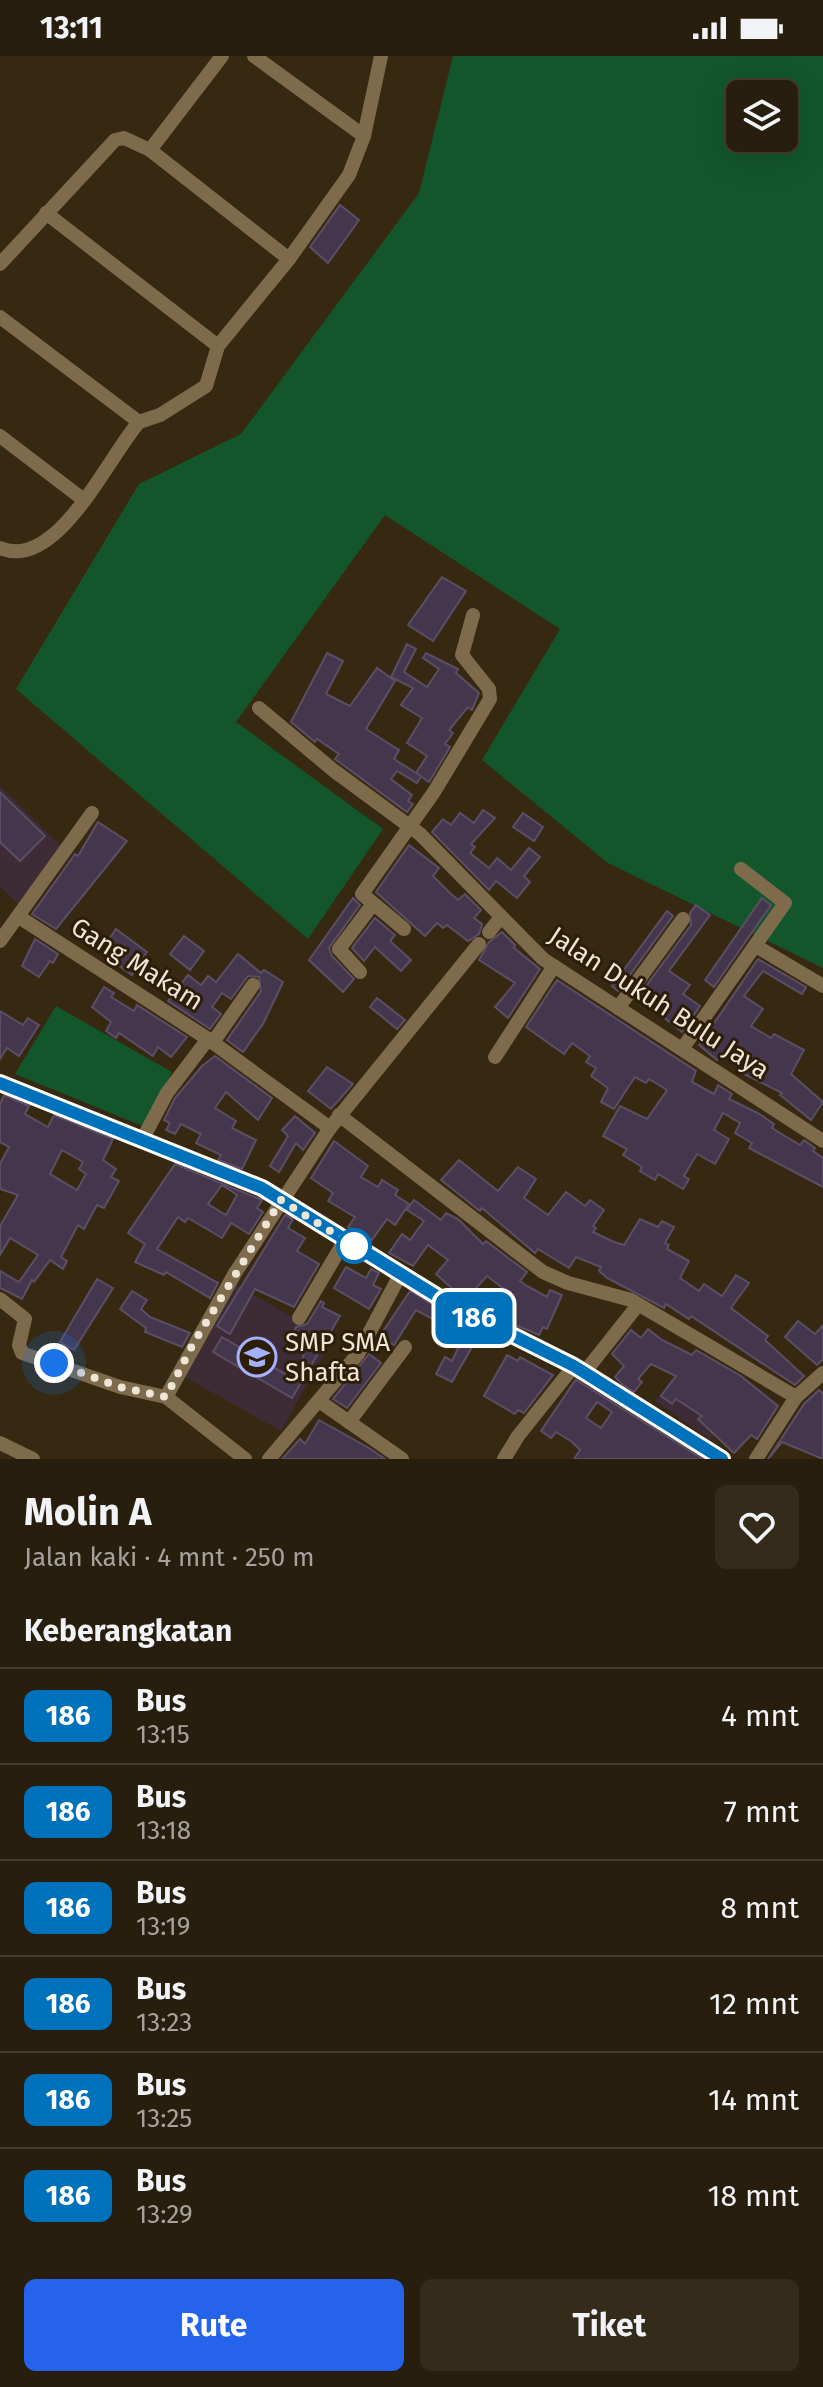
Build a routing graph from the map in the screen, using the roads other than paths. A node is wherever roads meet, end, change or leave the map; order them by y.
1 (222, 56) edge
2 (254, 56) edge
3 (381, 56) edge
4 (364, 136) junction
5 (150, 150) junction
6 (46, 213) junction
7 (289, 259) junction
8 (0, 264) edge
9 (0, 317) edge
10 (218, 346) junction
11 (139, 422) junction
12 (0, 436) edge
13 (84, 500) junction
14 (0, 548) edge
15 (473, 615) dead end
16 (259, 708) dead end
17 (92, 813) dead end
18 (410, 827) junction
19 (741, 869) dead end
20 (373, 904) junction
21 (19, 917) junction
22 (501, 917) junction
23 (683, 919) dead end
24 (404, 929) dead end
25 (1, 937) edge
26 (756, 946) junction
27 (554, 966) junction
28 (360, 972) dead end
29 (253, 985) dead end
30 (823, 986) edge
31 (618, 1008) junction
32 (211, 1040) junction
33 (682, 1049) junction
34 (495, 1057) dead end
35 (0, 1083) edge
36 (339, 1115) junction
37 (330, 1128) junction
38 (142, 1140) junction
39 (823, 1141) edge
40 (281, 1200) junction
41 (345, 1240) junction
42 (400, 1275) junction
43 (0, 1299) edge
44 (638, 1305) junction
45 (299, 1318) dead end
46 (405, 1347) dead end
47 (579, 1370) junction
48 (823, 1373) edge
49 (166, 1397) junction
50 (796, 1397) junction
51 (319, 1401) junction
52 (349, 1422) junction
53 (0, 1443) edge
54 (33, 1459) edge
55 (245, 1459) edge
56 (269, 1459) edge
57 (402, 1459) edge
58 (504, 1459) edge
59 (722, 1459) edge
60 (756, 1459) edge

1 - 5 street
2 - 4 street
3 - 4 street
4 - 7 street
5 - 6 street
5 - 7 street
6 - 8 street
6 - 10 street
7 - 10 street
9 - 11 street
10 - 11 street
11 - 13 street
12 - 13 street
13 - 14 street
15 - 18 street
16 - 18 street, Jalan Dukuh Bulu Jaya
17 - 21 street
18 - 20 street
18 - 22 street, Jalan Dukuh Bulu Jaya
19 - 26 street
20 - 24 street
20 - 28 street
21 - 25 street
21 - 32 street, Gang Makam
22 - 27 street, Jalan Dukuh Bulu Jaya
22 - 36 street
23 - 31 street
26 - 30 street
26 - 33 street
27 - 31 street, Jalan Dukuh Bulu Jaya
27 - 34 street
29 - 32 street
31 - 33 street, Jalan Dukuh Bulu Jaya
32 - 37 street
32 - 38 street, Gang Makam
33 - 39 street, Jalan Dukuh Bulu Jaya
35 - 38 street
36 - 37 street
36 - 44 street
37 - 40 street
38 - 40 street
40 - 41 street
40 - 49 street
41 - 42 street
41 - 45 street
42 - 47 street
42 - 51 street
43 - 49 street
44 - 47 street
44 - 50 street
46 - 52 street
47 - 58 street
47 - 59 street
48 - 50 street
49 - 55 street
50 - 60 street
51 - 52 street
51 - 56 street
52 - 57 street
53 - 54 street

